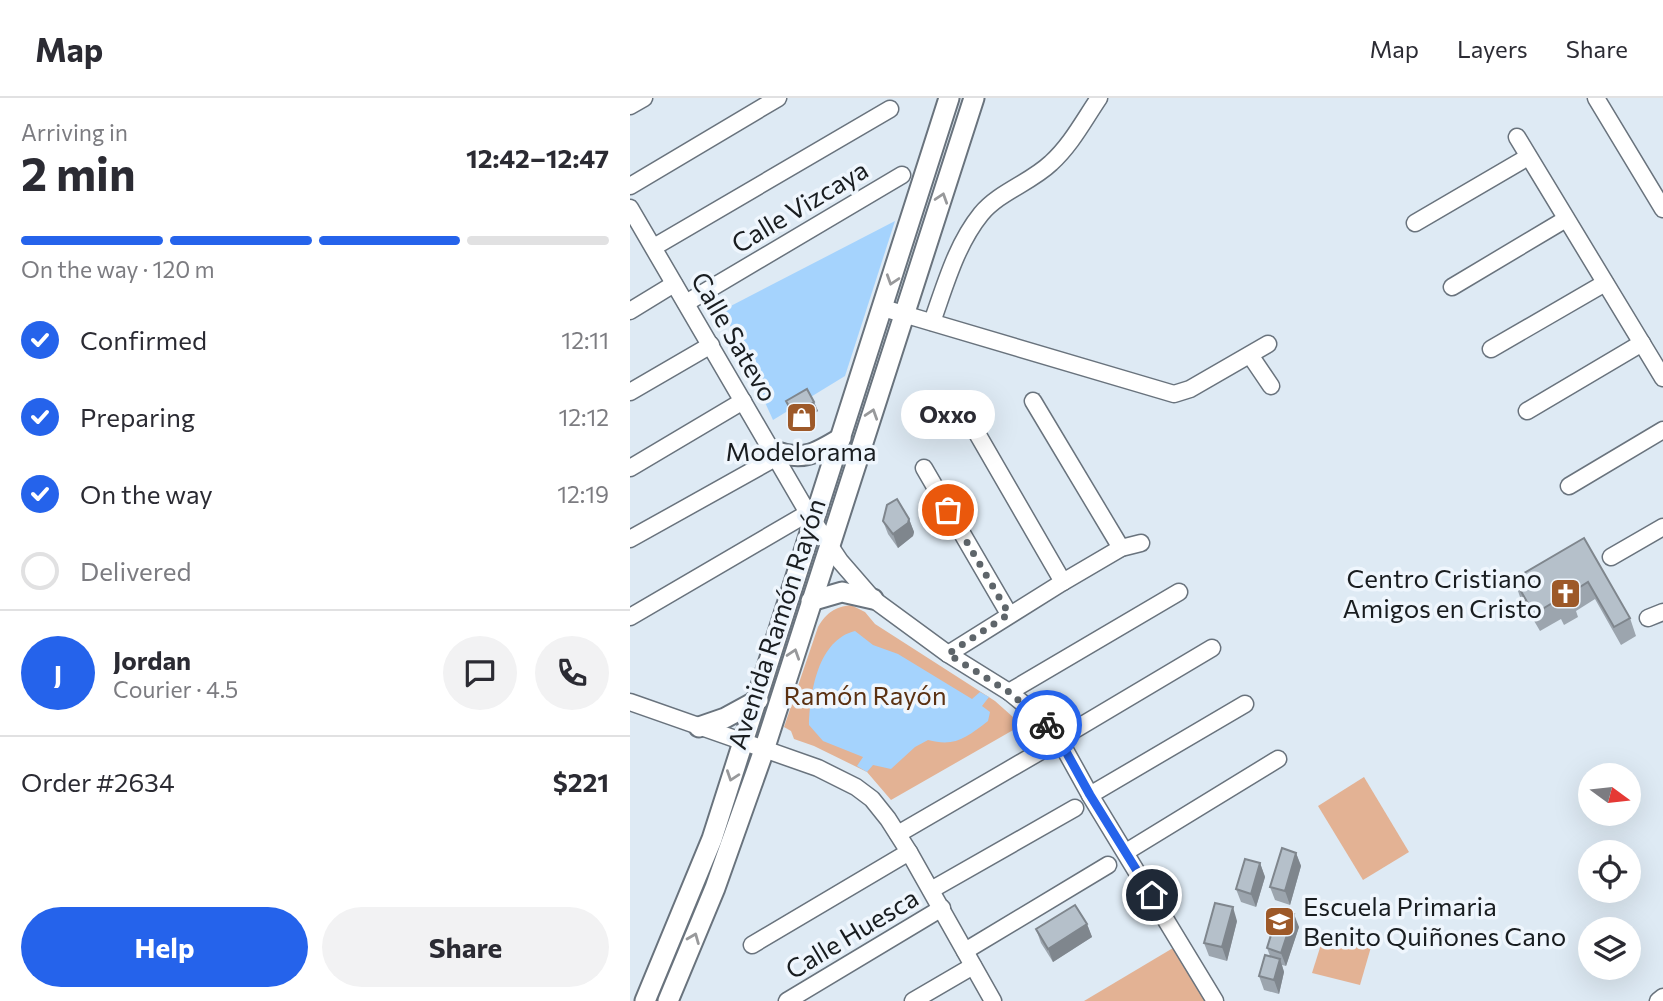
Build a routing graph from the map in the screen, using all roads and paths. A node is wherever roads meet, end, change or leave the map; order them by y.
1 (644, 98) edge
2 (778, 98) edge
3 (949, 98) edge
4 (974, 98) edge
5 (1099, 98) edge
6 (1596, 98) edge
7 (630, 106) edge
8 (890, 109) dead end
9 (1517, 137) dead end
10 (1528, 157) junction
11 (902, 175) dead end
12 (630, 186) edge
13 (630, 208) edge
14 (1663, 209) edge
15 (1566, 219) junction
16 (1415, 223) dead end
17 (645, 232) junction
18 (630, 241) edge
19 (654, 247) junction
20 (1605, 283) junction
21 (674, 284) junction
22 (1452, 287) dead end
23 (686, 303) junction
24 (883, 308) junction
25 (630, 311) edge
26 (904, 315) junction
27 (932, 322) junction
28 (1268, 344) dead end
29 (1642, 344) junction
30 (711, 345) junction
31 (1491, 349) dead end
32 (1250, 355) junction
33 (1663, 378) edge
34 (1270, 386) dead end
35 (630, 392) edge
36 (743, 401) junction
37 (1033, 401) dead end
38 (1527, 411) dead end
39 (1663, 430) edge
40 (978, 435) dead end
41 (841, 438) junction
42 (774, 453) junction
43 (630, 468) edge
44 (924, 468) dead end
45 (1569, 486) dead end
46 (811, 517) junction
47 (1663, 527) edge
48 (630, 539) edge
49 (1141, 543) dead end
50 (830, 546) junction
51 (1121, 548) junction
52 (1611, 557) dead end
53 (1063, 582) junction
54 (1179, 592) dead end
55 (873, 599) junction
56 (811, 601) junction
57 (1009, 614) junction
58 (630, 617) edge
59 (1212, 648) dead end
60 (948, 654) junction
61 (1009, 692) junction
62 (758, 700) junction
63 (630, 702) edge
64 (1245, 704) dead end
65 (699, 727) junction
66 (1059, 739) junction
67 (744, 743) junction
68 (764, 750) junction
69 (1041, 751) dead end
70 (1278, 759) dead end
71 (1090, 795) junction
72 (1075, 808) dead end
73 (898, 834) junction
74 (909, 852) junction
75 (1126, 852) junction
76 (1108, 865) dead end
77 (932, 890) junction
78 (942, 908) junction
79 (752, 945) dead end
80 (965, 951) junction
81 (973, 966) junction
82 (1663, 996) edge
83 (645, 1001) edge
84 (668, 1001) edge
85 (787, 1001) edge
86 (913, 1001) edge
87 (993, 1001) edge
88 (1215, 1001) edge
89 (1658, 1001) edge

1 - 7 street
2 - 12 street
3 -> 24 main road, Avenida Ramón Rayón
26 -> 4 main road, Avenida Ramón Rayón
5 - 27 street
6 - 14 street
8 - 19 street
9 - 10 street
10 - 15 street
10 - 16 street
11 - 23 street, Calle Vizcaya
13 - 17 street, Calle Satevo
15 - 20 street
15 - 22 street
17 - 18 street
17 - 19 street, Calle Satevo
19 - 21 street, Calle Satevo
20 - 29 street
20 - 31 street
21 - 23 street, Calle Satevo
21 - 25 street
23 - 30 street, Calle Satevo
24 - 26 street
24 - 41 main road, Avenida Ramón Rayón
26 - 27 street
50 -> 26 main road, Avenida Ramón Rayón
27 - 32 street
28 - 32 street
29 - 33 street
29 - 38 street
30 - 35 street
30 - 36 street, Calle Satevo
32 - 34 street
36 - 42 street, Calle Satevo
36 - 43 street
37 - 51 street
39 - 45 street
40 - 53 street
41 - 42 main road
41 - 46 main road, Avenida Ramón Rayón
42 - 46 street, Calle Satevo
42 - 48 street
44 - 57 street
46 - 50 street, Calle Satevo
46 - 58 street
46 - 62 main road, Avenida Ramón Rayón
47 - 52 street
49 - 51 street
50 - 55 street, Calle Satevo
50 - 56 main road, Avenida Ramón Rayón
51 - 53 street
53 - 57 street
54 - 61 street
55 - 56 main road
55 - 60 street, Calle Satevo
68 -> 56 main road, Avenida Ramón Rayón
57 - 60 street
59 - 66 street
60 - 61 street, Calle Satevo
61 - 66 street, Calle Satevo
62 - 65 main road
62 - 67 main road, Avenida Ramón Rayón
63 - 65 street
64 - 71 street
65 - 67 street
66 - 71 street, Calle Satevo
67 - 68 street
67 -> 83 main road, Avenida Ramón Rayón
68 - 73 street
84 -> 68 main road, Avenida Ramón Rayón
69 - 73 street
70 - 75 street
71 - 75 street, Calle Satevo
72 - 77 street
73 - 74 street
74 - 77 street
74 - 79 street
75 - 88 street, Calle Satevo
76 - 80 street
77 - 78 street
78 - 80 street
78 - 85 street, Calle Huesca
80 - 81 street
81 - 86 street
81 - 87 street
82 - 89 street

